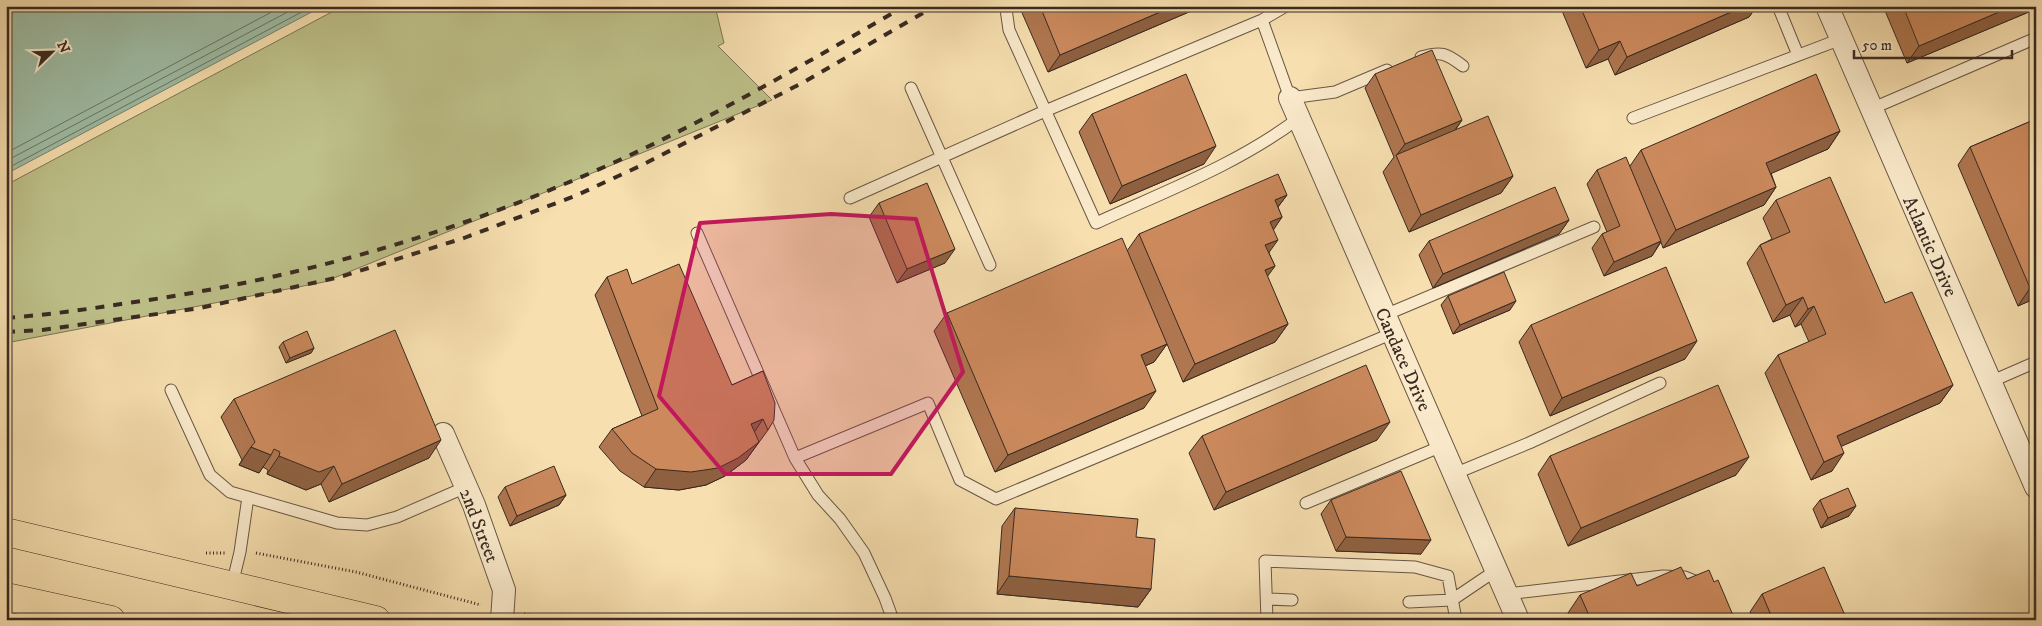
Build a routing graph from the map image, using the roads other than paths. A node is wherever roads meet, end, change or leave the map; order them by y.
1 (1007, 6) edge
2 (1286, 6) edge
3 (1778, 6) edge
4 (1827, 6) edge
5 (1262, 20) junction
6 (2036, 38) edge
7 (1841, 39) junction
8 (1798, 55) junction
9 (1414, 60) edge
10 (1463, 66) dead end
11 (1396, 67) edge
12 (911, 88) dead end
13 (1290, 98) junction
14 (1871, 109) junction
15 (1045, 111) junction
16 (1299, 118) junction
17 (1633, 118) dead end
18 (941, 158) junction
19 (850, 198) dead end
20 (1594, 227) dead end
21 (697, 233) dead end
22 (990, 265) dead end
23 (1389, 324) junction
24 (2036, 362) edge
25 (1990, 382) junction
26 (1660, 383) dead end
27 (171, 390) dead end
28 (443, 434) dead end
29 (1442, 446) junction
30 (795, 458) junction
31 (1454, 474) junction
32 (466, 486) junction
33 (2036, 487) edge
34 (248, 497) junction
35 (1306, 503) dead end
36 (6, 522) edge
37 (18, 535) edge
38 (1495, 571) junction
39 (232, 585) junction
40 (1507, 594) junction
41 (1711, 595) edge
42 (6, 597) edge
43 (1267, 599) junction
44 (1292, 600) dead end
45 (1452, 600) junction
46 (1409, 602) dead end
47 (111, 620) edge
48 (376, 620) edge
49 (502, 620) edge
50 (892, 620) edge
51 (1268, 620) edge
52 (1456, 620) edge
53 (1518, 620) edge

1 - 15 lane
2 - 5 lane
3 - 8 lane
4 - 7 street, Atlantic Drive
5 - 13 lane
5 - 15 lane
6 - 14 lane
7 - 8 lane
7 - 14 street, Atlantic Drive
8 - 17 lane
9 - 10 lane
11 - 13 lane
12 - 18 lane
13 - 16 street, Candace Drive
14 - 25 street, Atlantic Drive
15 - 16 lane
15 - 18 lane
16 - 23 street, Candace Drive
18 - 19 lane
18 - 22 lane
20 - 23 lane
21 - 30 lane
23 - 29 street, Candace Drive
23 - 30 lane
24 - 25 lane
25 - 33 street, Atlantic Drive
26 - 31 lane
27 - 34 lane
28 - 32 street, 2nd Street
29 - 31 street, Candace Drive
29 - 35 lane
30 - 50 lane
31 - 38 street, Candace Drive
32 - 34 lane
32 - 49 street, 2nd Street
34 - 39 lane
36 - 37 main road
37 - 39 main road
38 - 40 street, Candace Drive
38 - 45 lane
39 - 48 main road
40 - 41 lane
40 - 53 street, Candace Drive
42 - 47 main road
43 - 44 lane
43 - 45 lane
43 - 51 lane
45 - 46 lane
45 - 52 lane

